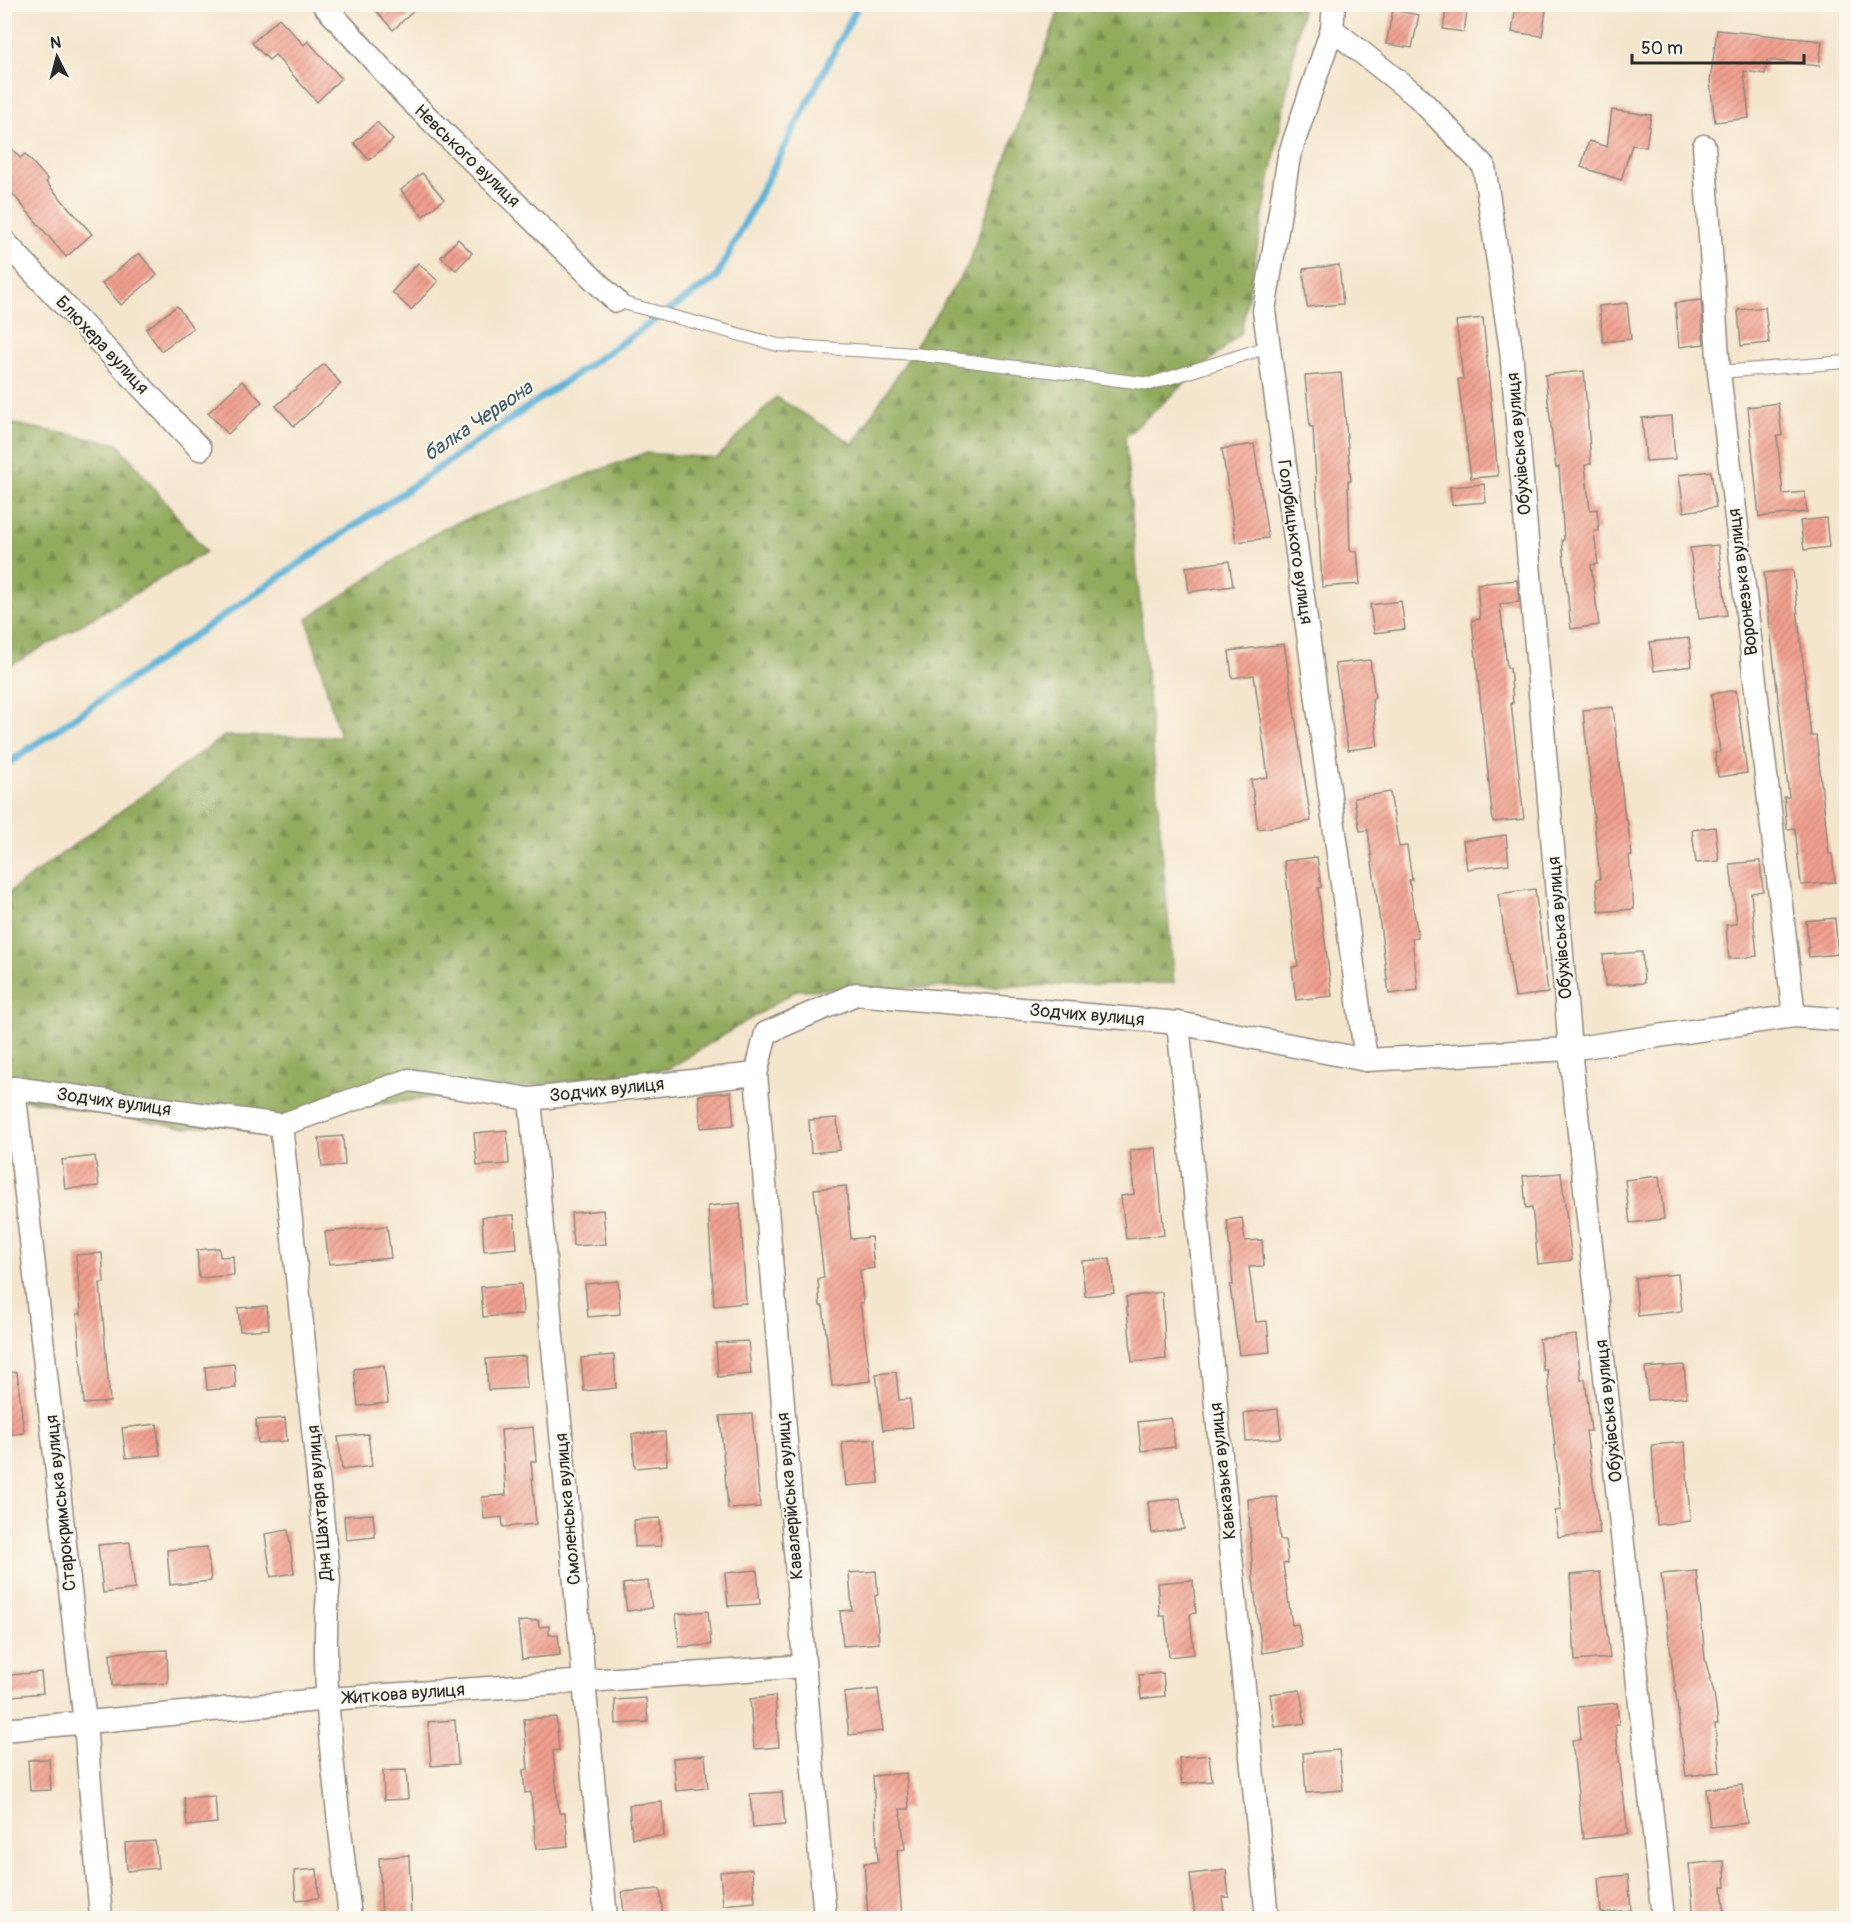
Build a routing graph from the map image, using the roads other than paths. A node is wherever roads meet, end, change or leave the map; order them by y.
1 (323, 4) edge
2 (1334, 4) edge
3 (1332, 29) junction
4 (1704, 146) dead end
5 (4, 241) edge
6 (616, 301) joint
7 (1268, 346) junction
8 (1846, 362) edge
9 (1719, 372) junction
10 (200, 449) dead end
11 (1794, 1016) junction
12 (1846, 1020) edge
13 (1179, 1023) junction
14 (1570, 1049) junction
15 (1366, 1060) junction
16 (756, 1074) junction
17 (9, 1089) edge
18 (530, 1099) junction
19 (281, 1125) junction
20 (804, 1666) junction
21 (584, 1681) junction
22 (328, 1700) junction
23 (86, 1723) junction
24 (4, 1730) edge
25 (101, 1918) edge
26 (350, 1918) edge
27 (606, 1918) edge
28 (825, 1918) edge
29 (1267, 1918) edge
30 (1663, 1918) edge

1 - 6 street, Невського вулиця
2 - 3 street
3 - 7 street, Голубицького вулиця
3 - 14 street, Обухівська вулиця
4 - 9 street, Воронезька вулиця
5 - 10 street, Блюхера вулиця
6 - 7 lane
7 - 15 street, Голубицького вулиця
8 - 9 lane
9 - 11 street, Воронезька вулиця
11 - 12 street
11 - 14 street
13 - 15 street
13 - 16 street, Зодчих вулиця
13 - 29 street, Кавказька вулиця
14 - 15 street
14 - 30 street, Обухівська вулиця
16 - 18 street, Зодчих вулиця
16 - 20 street, Кавалерійська вулиця
17 - 19 street, Зодчих вулиця
17 - 23 street, Старокримська вулиця
18 - 19 street, Зодчих вулиця
18 - 21 street, Смоленська вулиця
19 - 22 street, Дня Шахтаря вулиця
20 - 21 street, Житкова вулиця
20 - 28 street, Кавалерійська вулиця
21 - 22 street, Житкова вулиця
21 - 27 street, Смоленська вулиця
22 - 23 street, Житкова вулиця
22 - 26 street, Дня Шахтаря вулиця
23 - 24 street, Житкова вулиця
23 - 25 street, Старокримська вулиця

